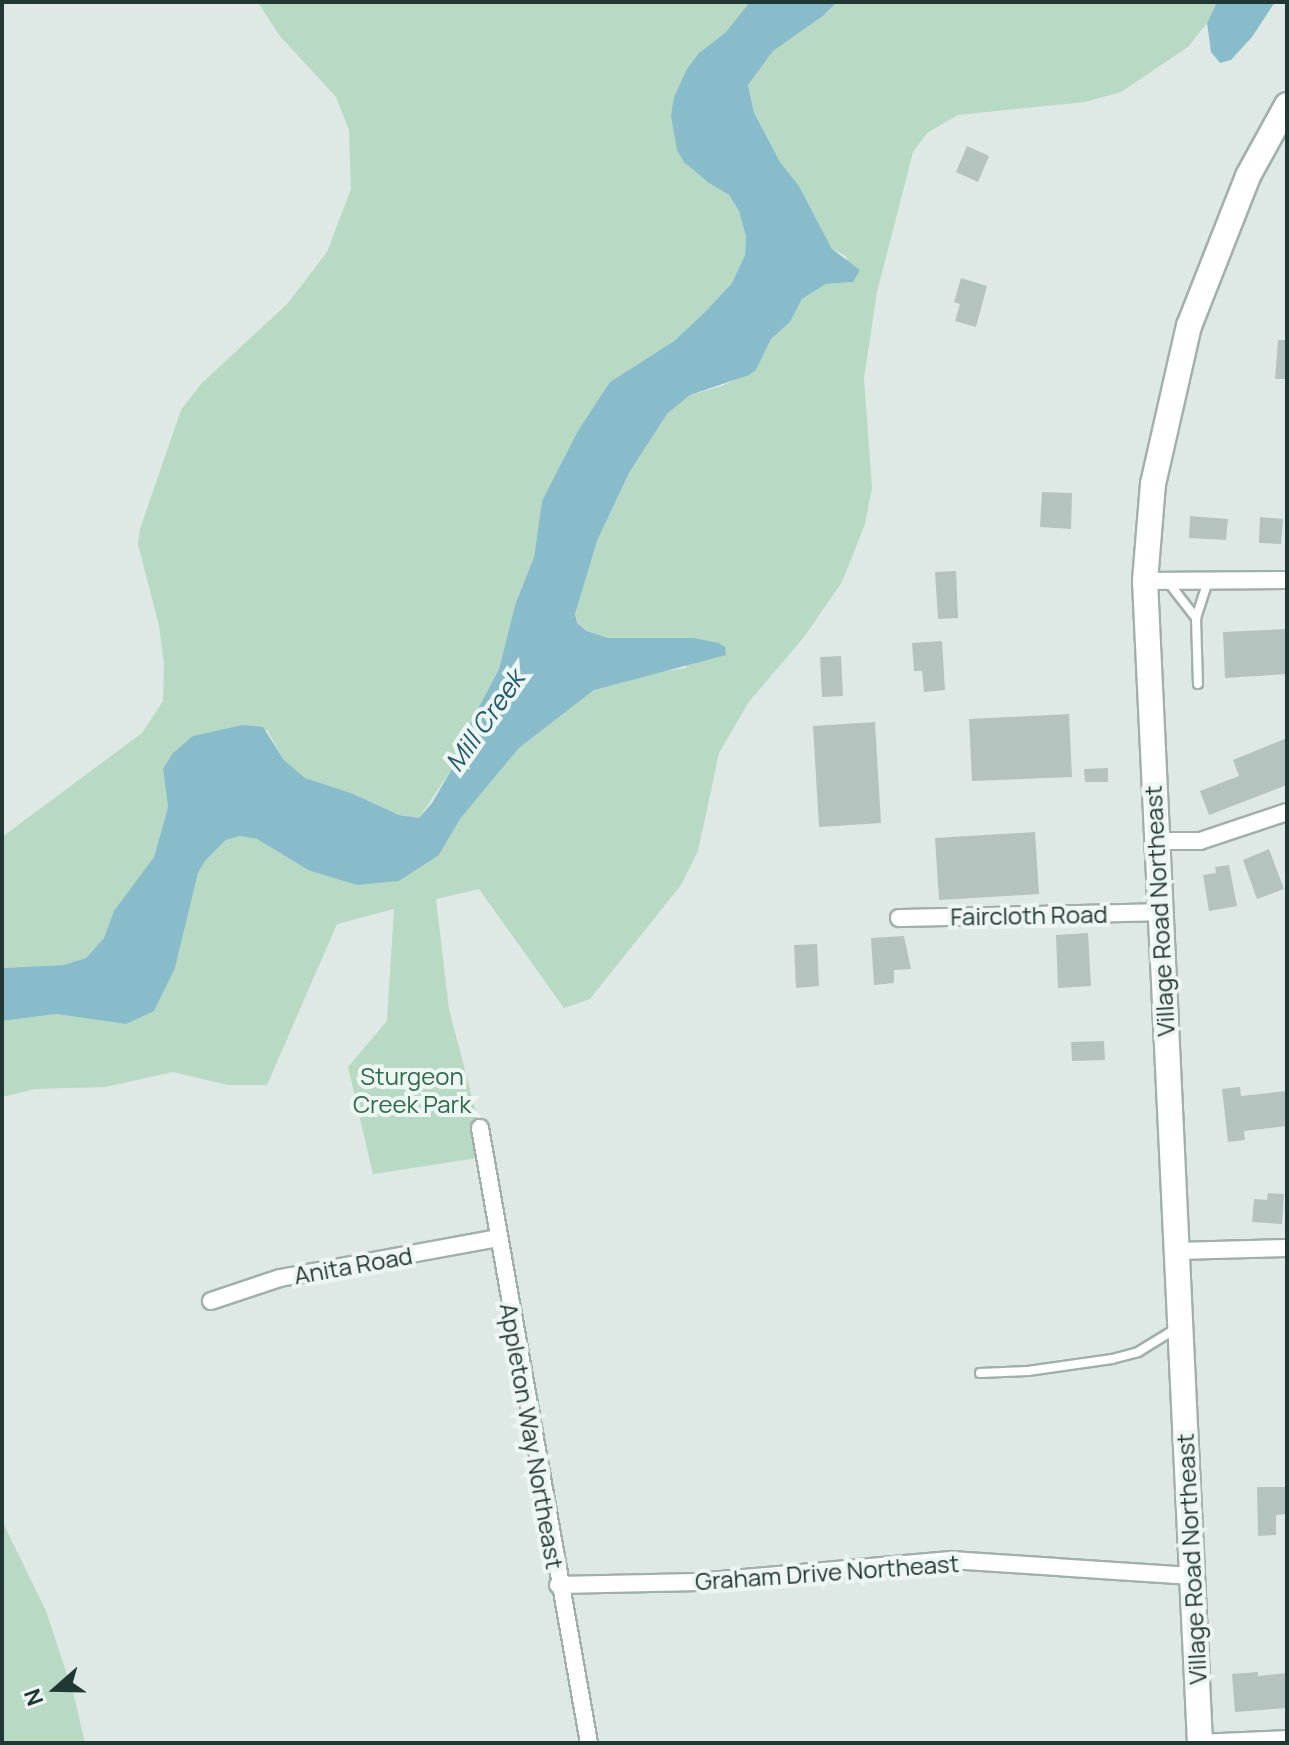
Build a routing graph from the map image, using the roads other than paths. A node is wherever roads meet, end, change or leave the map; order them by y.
1 (1287, 105) edge
2 (1287, 580) edge
3 (1157, 581) junction
4 (1208, 581) junction
5 (1196, 618) junction
6 (1198, 684) dead end
7 (1287, 812) edge
8 (1156, 841) junction
9 (1160, 912) junction
10 (899, 918) dead end
11 (480, 1128) dead end
12 (497, 1238) junction
13 (1287, 1248) edge
14 (1177, 1251) junction
15 (211, 1301) dead end
16 (1181, 1325) junction
17 (980, 1373) dead end
18 (1191, 1576) junction
19 (558, 1585) junction
20 (1287, 1739) edge
21 (589, 1743) edge
22 (1200, 1743) edge

1 - 3 main road, Village Road Northeast
2 - 4 street
3 - 4 street
3 - 5 lane
3 - 8 main road, Village Road Northeast
4 - 5 lane
5 - 6 lane
7 - 8 street
8 - 9 main road, Village Road Northeast
9 - 10 street, Faircloth Road
9 - 14 main road, Village Road Northeast
11 - 12 street, Appleton Way Northeast
12 - 15 street, Anita Road
12 - 19 street, Appleton Way Northeast
13 - 14 street
14 - 16 main road, Village Road Northeast
16 - 17 lane
16 - 18 main road, Village Road Northeast
18 - 19 street, Graham Drive Northeast
18 - 22 main road, Village Road Northeast
19 - 21 street, Appleton Way Northeast
20 - 22 street

